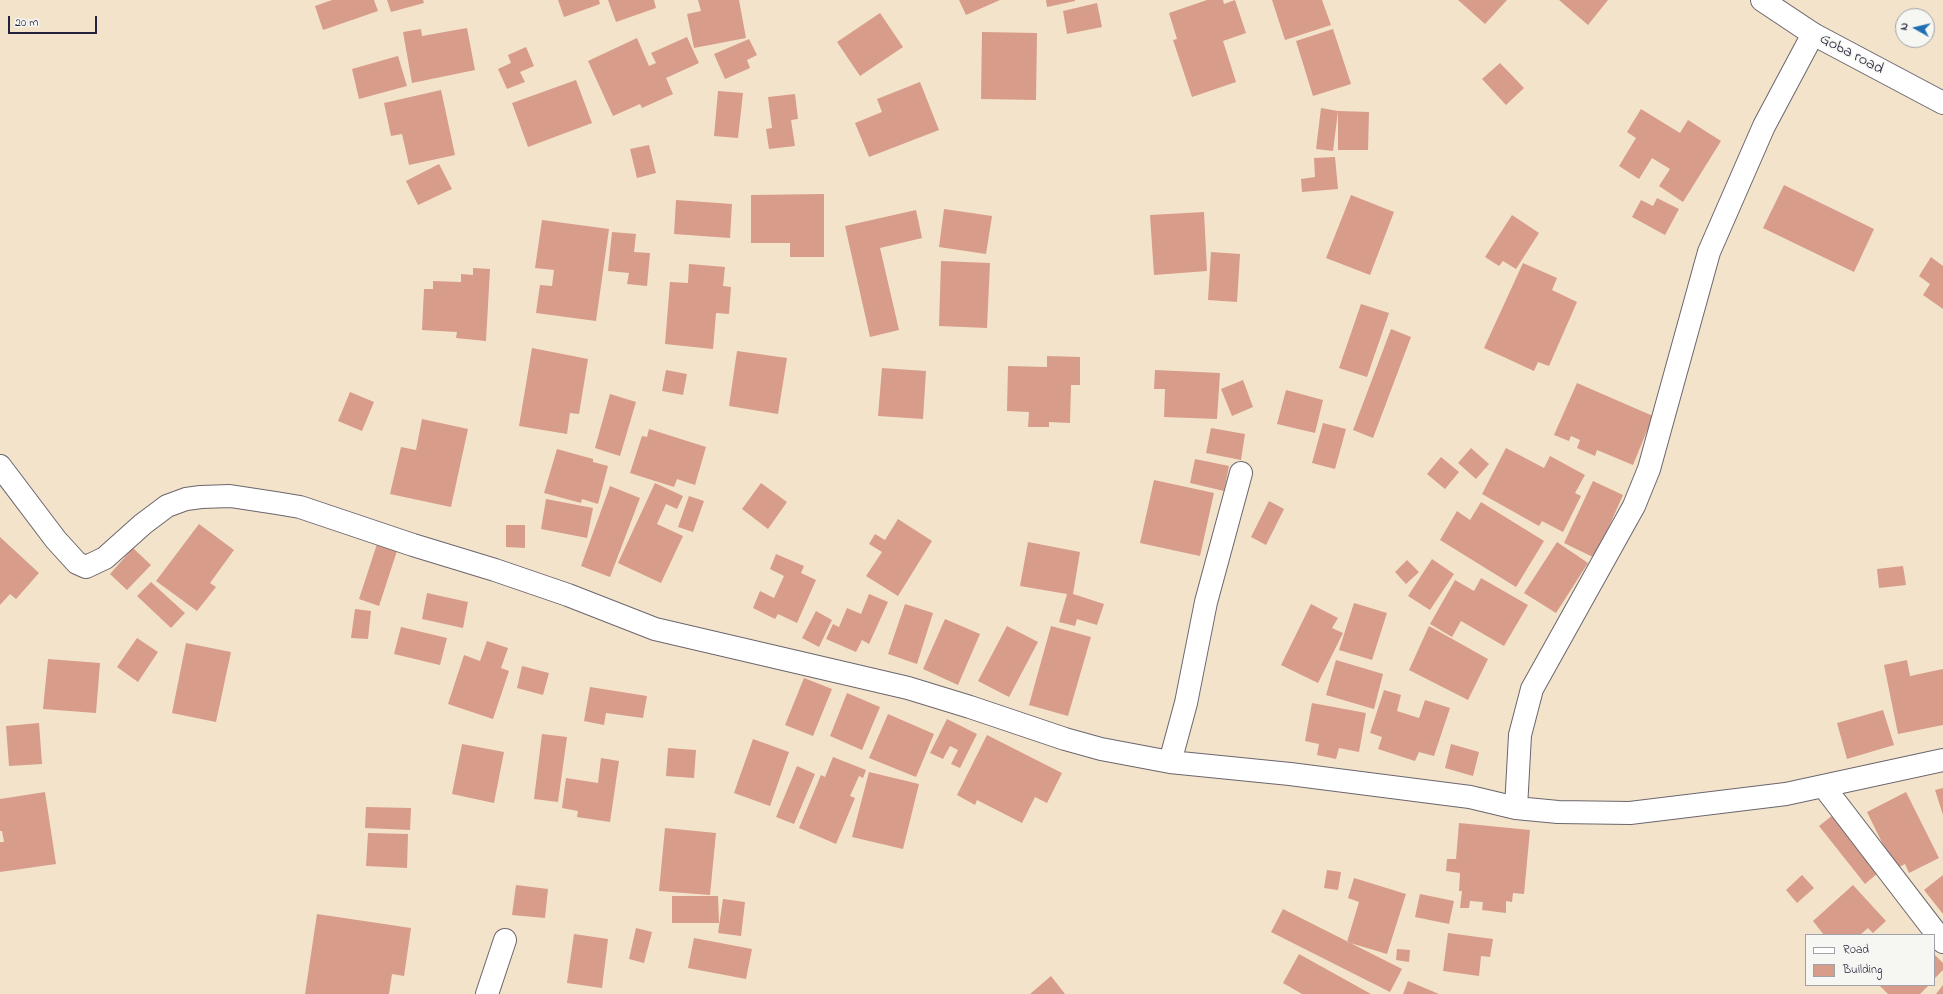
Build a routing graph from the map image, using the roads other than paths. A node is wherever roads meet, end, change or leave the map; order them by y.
1 (1762, 0) edge
2 (1812, 34) junction
3 (1943, 103) edge
4 (0, 466) edge
5 (1241, 473) dead end
6 (1943, 760) edge
7 (1170, 762) junction
8 (1824, 787) junction
9 (1516, 808) junction
10 (505, 940) dead end
11 (1943, 942) edge
12 (487, 994) edge

1 - 2 street, Goba road
2 - 3 street, Goba road
2 - 9 street
4 - 7 street
5 - 7 street
6 - 8 street
7 - 9 street
8 - 9 street
8 - 11 street
10 - 12 street

